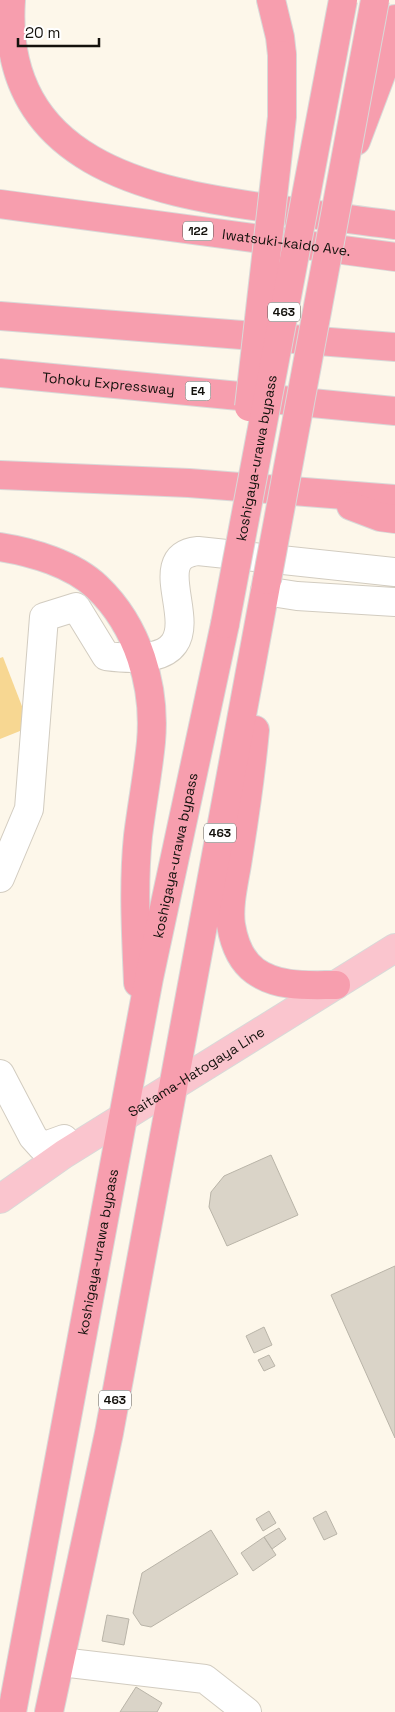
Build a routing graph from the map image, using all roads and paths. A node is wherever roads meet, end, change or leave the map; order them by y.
1 (11, 0) edge
2 (271, 0) edge
3 (343, 0) edge
4 (375, 0) edge
5 (395, 19) edge
6 (339, 189) junction
7 (0, 204) edge
8 (395, 225) edge
9 (395, 257) edge
10 (0, 316) edge
11 (395, 347) edge
12 (0, 373) edge
13 (395, 411) edge
14 (0, 464) edge
15 (0, 475) edge
16 (189, 483) junction
17 (314, 493) junction
18 (395, 499) edge
19 (395, 519) edge
20 (0, 547) edge
21 (395, 572) edge
22 (266, 586) junction
23 (395, 602) edge
24 (225, 624) junction
25 (141, 659) junction
26 (0, 878) edge
27 (395, 948) edge
28 (336, 985) junction
29 (140, 1024) junction
30 (0, 1074) edge
31 (173, 1086) junction
32 (123, 1117) junction
33 (64, 1139) dead end
34 (0, 1199) edge
35 (61, 1662) junction
36 (12, 1712) edge
37 (49, 1712) edge
38 (248, 1712) edge

1 - 8 highway
2 - 24 highway, bridge
3 - 24 highway, koshigaya-urawa bypass / 463, bridge
4 - 6 highway, 463, bridge
5 - 6 highway, bridge
6 - 22 highway, 463, bridge
7 - 9 highway, Iwatsuki-kaido Ave. / 122
10 - 11 highway
12 - 13 highway, Tohoku Expressway / E4
14 - 16 highway
15 - 16 highway
16 - 17 highway
17 - 18 highway
17 - 19 highway
20 - 25 highway
21 - 25 street
22 - 23 street
22 - 28 highway
22 - 31 highway, 463
24 - 29 highway, koshigaya-urawa bypass / 463
25 - 26 street
25 - 29 highway
27 - 28 main road, Saitama-Hatogaya Line
28 - 31 main road, Saitama-Hatogaya Line
29 - 32 highway, koshigaya-urawa bypass / 463
30 - 33 street
31 - 32 main road, Saitama-Hatogaya Line
31 - 35 highway, 463
32 - 34 main road, Saitama-Hatogaya Line
32 - 36 highway, koshigaya-urawa bypass / 463
35 - 37 highway, 463
35 - 38 street

